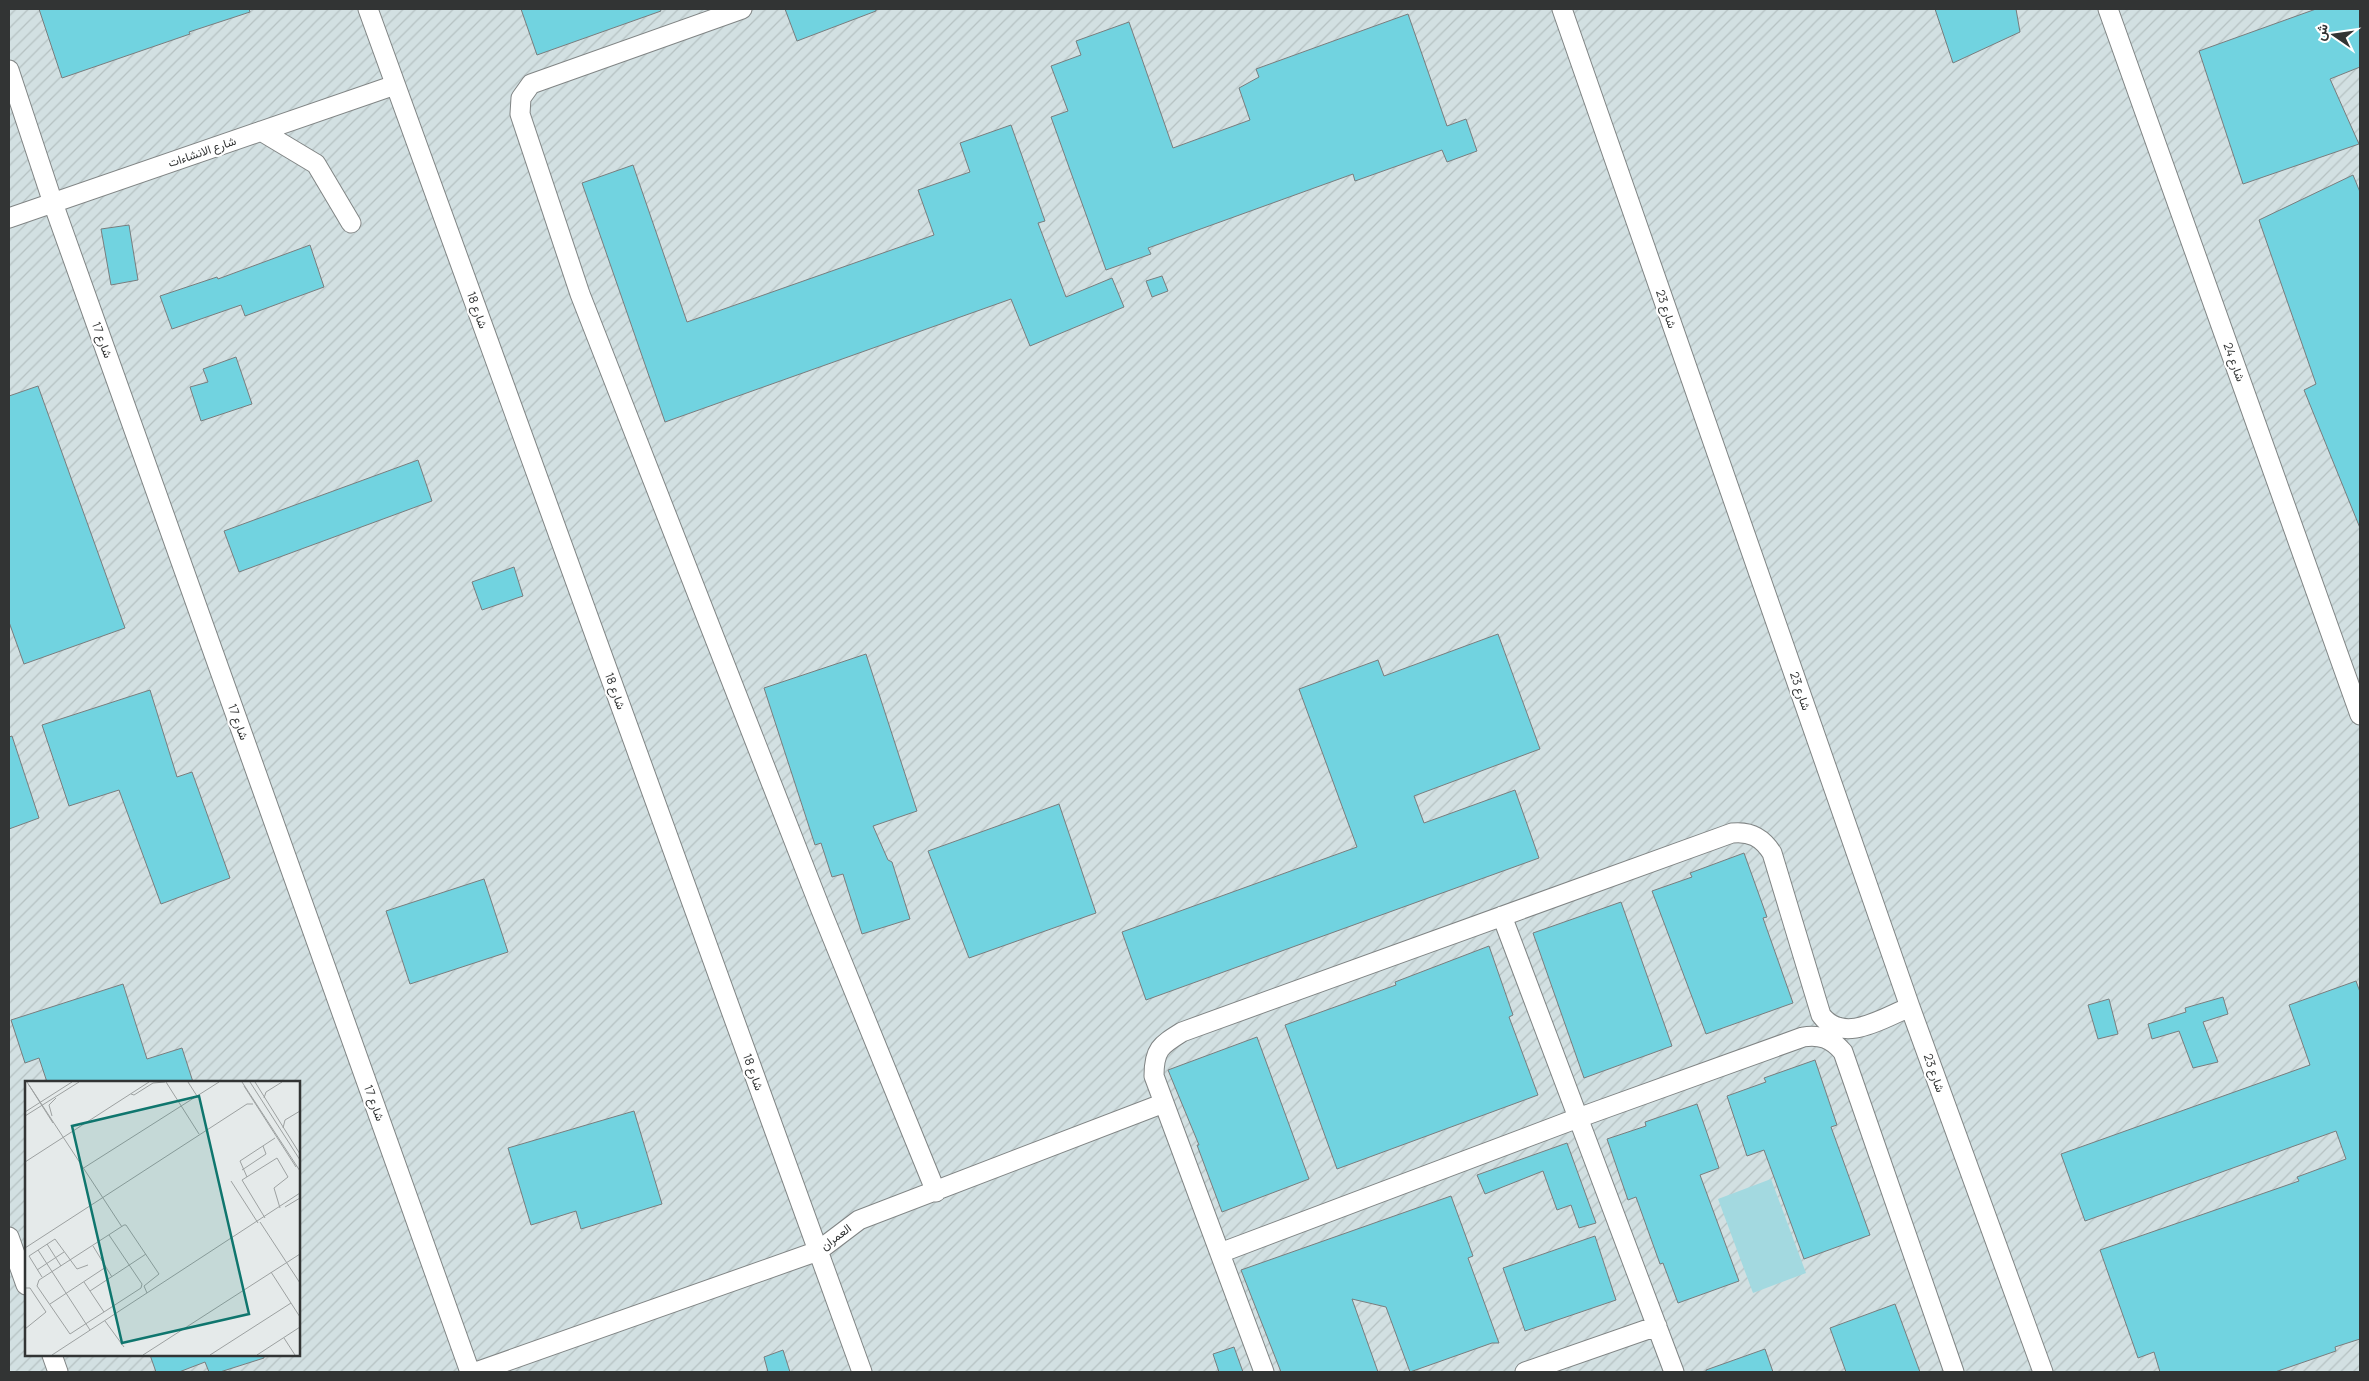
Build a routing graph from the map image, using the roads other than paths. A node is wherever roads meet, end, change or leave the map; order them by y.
1 (368, 9) edge
2 (742, 9) edge
3 (1562, 9) edge
4 (2108, 9) edge
5 (9, 70) edge
6 (395, 85) junction
7 (261, 132) junction
8 (53, 202) junction
9 (9, 218) edge
10 (352, 223) dead end
11 (2360, 715) edge
12 (1502, 916) junction
13 (1910, 1007) junction
14 (1164, 1103) junction
15 (1578, 1118) junction
16 (936, 1192) junction
17 (9, 1237) edge
18 (818, 1251) junction
19 (1220, 1253) junction
20 (25, 1281) edge
21 (1657, 1326) junction
22 (52, 1356) edge
23 (1545, 1369) edge
24 (58, 1372) edge
25 (470, 1372) edge
26 (476, 1372) edge
27 (862, 1372) edge
28 (1264, 1372) edge
29 (1525, 1372) edge
30 (1674, 1372) edge
31 (1954, 1372) edge
32 (2043, 1372) edge

1 - 6 street, شارع 18
2 - 16 street
3 - 13 street, شارع 23
4 - 11 street, شارع 24
5 - 8 street, شارع 17
6 - 7 street, شارع الانشاءات
6 - 18 street, شارع 18
7 - 8 street, شارع الانشاءات
7 - 10 street
8 - 9 street, شارع الانشاءات
8 - 25 street, شارع 17
12 - 13 street
12 - 14 street
12 - 15 street
13 - 32 street, شارع 23
14 - 16 street, العمران
14 - 19 street
15 - 19 street
15 - 21 street
15 - 31 street
16 - 18 street, العمران
17 - 20 street
18 - 26 street, العمران
18 - 27 street, شارع 18
19 - 28 street
21 - 23 street
21 - 30 street
22 - 24 street
23 - 29 street

